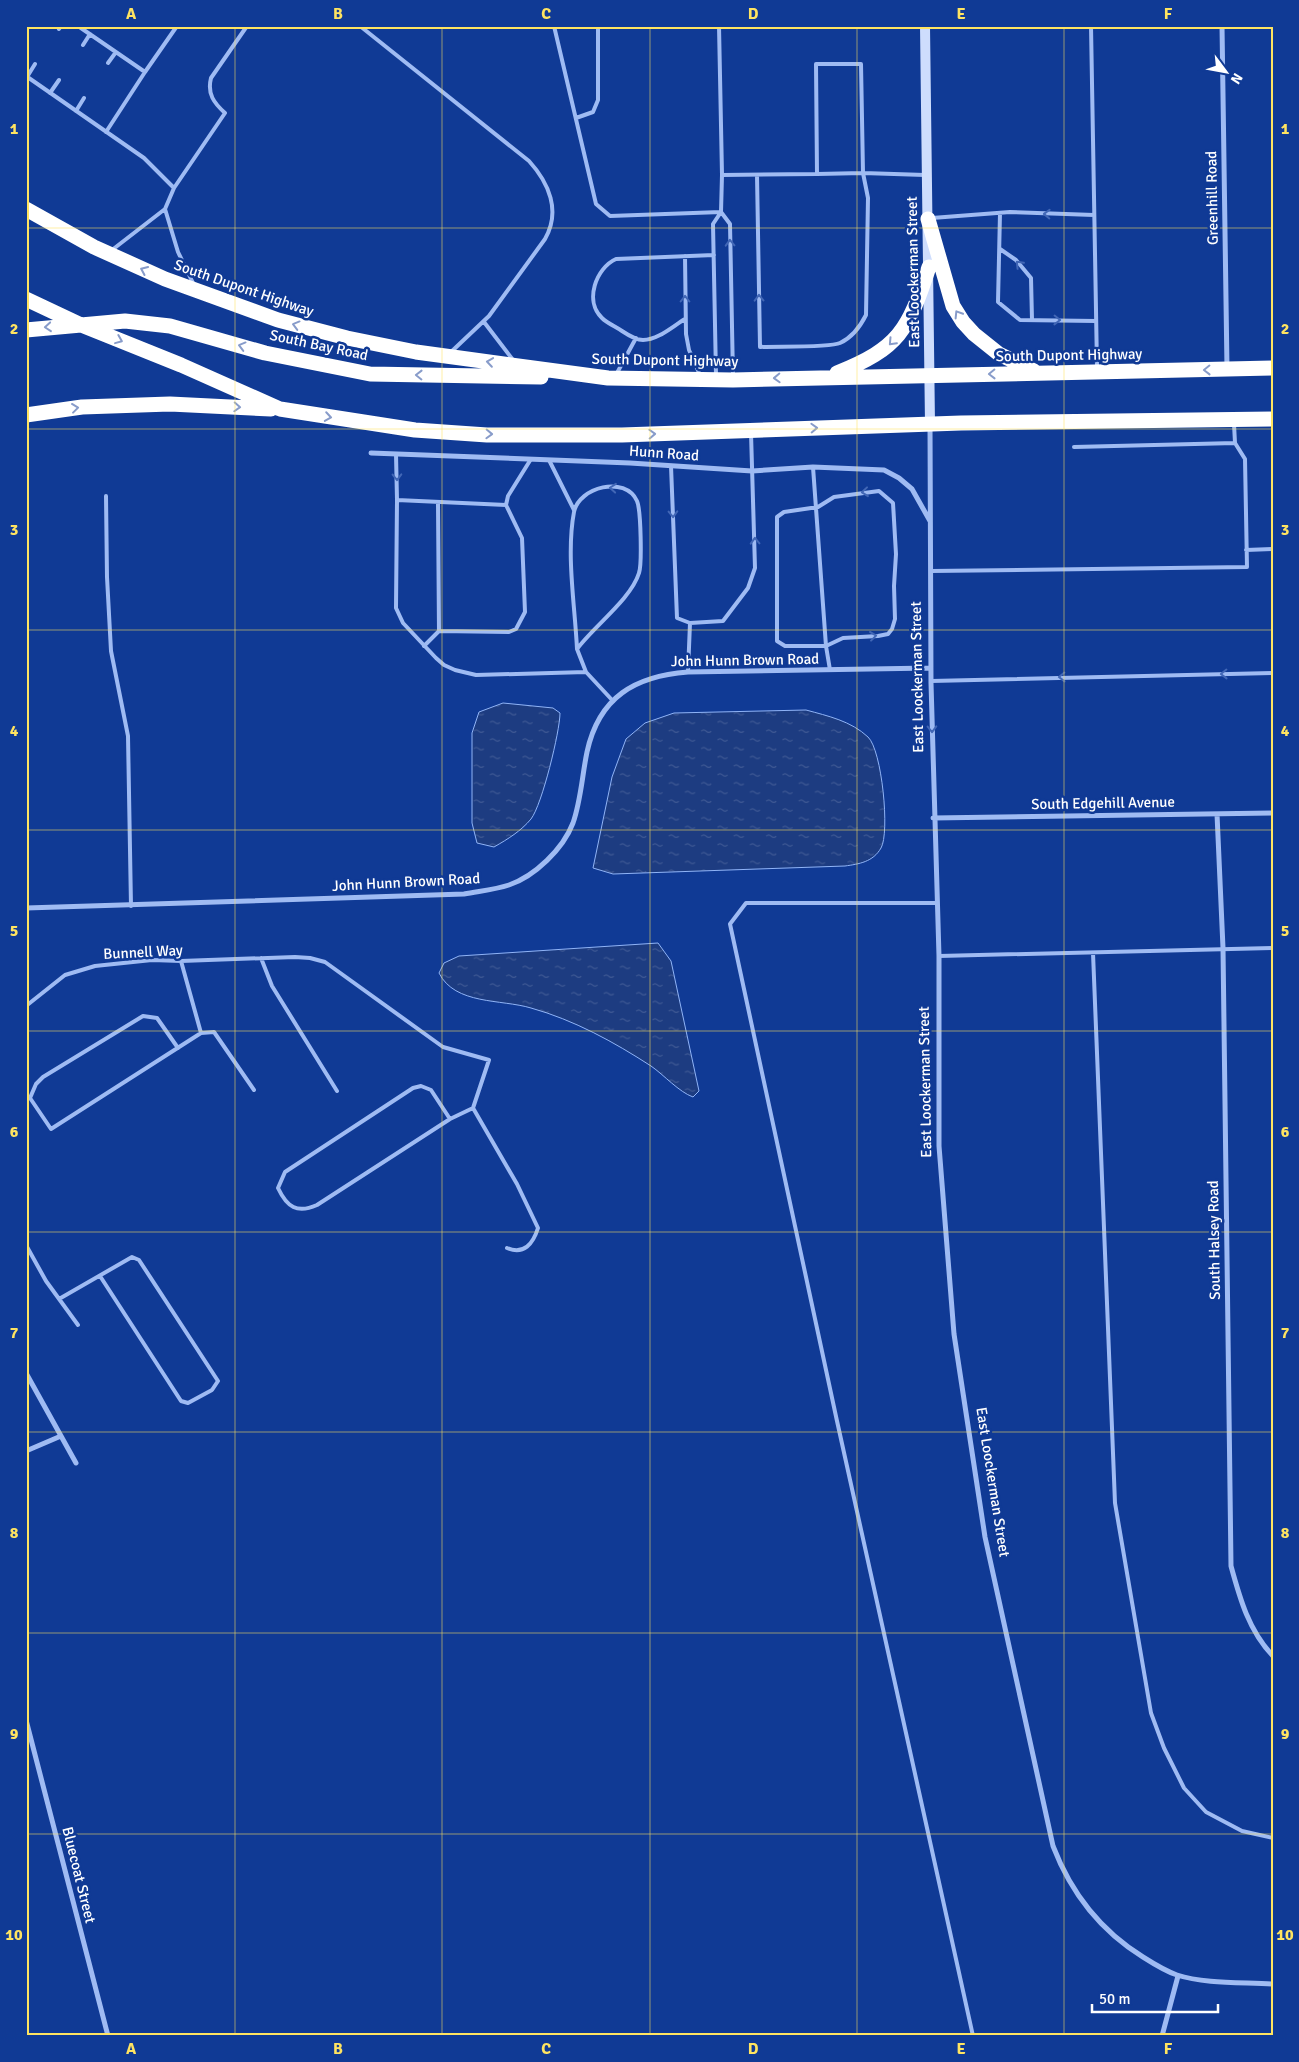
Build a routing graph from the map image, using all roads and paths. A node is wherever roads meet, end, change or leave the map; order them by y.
1 (78, 26) edge
2 (177, 26) edge
3 (247, 26) edge
4 (360, 26) edge
5 (554, 26) edge
6 (598, 26) edge
7 (719, 26) edge
8 (925, 26) edge
9 (1091, 26) edge
10 (1222, 26) edge
11 (90, 34) junction
12 (82, 45) dead end
13 (116, 52) junction
14 (108, 63) dead end
15 (36, 64) dead end
16 (146, 72) junction
17 (27, 77) edge
18 (59, 80) dead end
19 (50, 93) junction
20 (84, 98) dead end
21 (76, 111) junction
22 (576, 118) junction
23 (106, 132) junction
24 (864, 173) junction
25 (817, 174) junction
26 (928, 174) junction
27 (722, 175) junction
28 (757, 175) junction
29 (174, 188) junction
30 (26, 209) edge
31 (166, 210) junction
32 (721, 212) junction
33 (1000, 213) junction
34 (1094, 215) junction
35 (928, 219) junction
36 (999, 249) junction
37 (107, 253) junction
38 (714, 255) junction
39 (685, 256) junction
40 (928, 267) junction
41 (197, 291) junction
42 (26, 299) edge
43 (685, 319) junction
44 (1032, 320) junction
45 (1096, 321) junction
46 (484, 322) junction
47 (79, 324) junction
48 (26, 330) edge
49 (636, 338) junction
50 (446, 356) junction
51 (518, 366) junction
52 (1273, 368) edge
53 (1227, 370) junction
54 (1097, 372) junction
55 (1038, 373) junction
56 (929, 375) junction
57 (828, 377) junction
58 (611, 379) junction
59 (709, 380) junction
60 (733, 380) junction
61 (280, 409) junction
62 (26, 415) edge
63 (1234, 419) junction
64 (1273, 419) edge
65 (930, 424) junction
66 (751, 430) junction
67 (1235, 443) junction
68 (1074, 448) dead end
69 (371, 453) dead end
70 (396, 454) junction
71 (531, 459) junction
72 (549, 460) junction
73 (671, 466) junction
74 (813, 467) junction
75 (752, 471) junction
76 (106, 496) dead end
77 (397, 500) junction
78 (438, 503) junction
79 (506, 505) junction
80 (818, 507) junction
81 (574, 510) junction
82 (931, 523) junction
83 (1273, 549) edge
84 (1246, 550) junction
85 (931, 571) junction
86 (690, 623) junction
87 (439, 630) junction
88 (424, 646) junction
89 (826, 646) junction
90 (577, 649) junction
91 (931, 668) junction
92 (830, 670) junction
93 (586, 672) junction
94 (688, 672) junction
95 (1273, 673) edge
96 (931, 681) junction
97 (613, 700) junction
98 (1273, 813) edge
99 (1217, 814) junction
100 (933, 818) junction
101 (936, 903) junction
102 (132, 906) junction
103 (26, 908) edge
104 (1223, 948) junction
105 (1273, 948) edge
106 (1093, 953) junction
107 (939, 956) junction
108 (261, 958) junction
109 (181, 961) junction
110 (26, 1006) edge
111 (201, 1033) junction
112 (178, 1048) junction
113 (254, 1090) dead end
114 (337, 1090) dead end
115 (473, 1108) junction
116 (450, 1119) junction
117 (26, 1246) edge
118 (507, 1248) dead end
119 (100, 1276) junction
120 (59, 1299) junction
121 (78, 1325) dead end
122 (26, 1373) edge
123 (61, 1436) junction
124 (26, 1451) edge
125 (76, 1463) dead end
126 (1273, 1656) edge
127 (26, 1720) edge
128 (1273, 1838) edge
129 (1178, 1976) junction
130 (1273, 1984) edge
131 (108, 2036) edge
132 (973, 2036) edge
133 (1162, 2036) edge

1 - 11 lane
2 - 16 lane
3 - 29 lane
4 - 46 lane
5 - 22 lane
6 - 22 lane
7 - 27 lane
8 - 26 street, East Loockerman Street
9 - 34 lane
10 - 53 street, Greenhill Road
11 - 12 lane
11 - 13 lane
13 - 14 lane
13 - 16 lane
15 - 17 lane
16 - 23 lane
17 - 19 lane
18 - 19 lane
19 - 21 lane
20 - 21 lane
21 - 23 lane
22 - 32 lane
23 - 29 lane
24 - 25 lane
24 - 25 lane
24 - 26 lane
24 -> 28 lane
25 - 28 lane
26 - 35 street, East Loockerman Street
27 - 28 lane
27 - 32 lane
29 - 31 lane
30 - 37 highway, South Dupont Highway
31 - 37 lane
31 - 41 lane
32 - 38 lane
60 -> 32 lane
34 -> 33 lane
33 - 35 lane
33 - 36 lane
34 - 45 lane
35 - 40 street, East Loockerman Street
55 -> 35 highway
44 -> 36 lane
36 - 44 lane
41 -> 37 highway, South Dupont Highway
38 - 39 lane
38 - 59 lane
43 -> 39 lane
39 - 49 lane
40 - 56 street, East Loockerman Street
40 -> 57 highway
50 -> 41 highway, South Dupont Highway
42 - 47 highway
43 - 49 lane
43 - 59 lane
44 -> 45 lane
45 - 54 lane
46 - 50 lane
46 - 51 lane
47 -> 48 highway, South Bay Road
58 -> 47 highway, South Bay Road
47 -> 61 highway
49 - 58 lane
51 -> 50 highway, South Dupont Highway
51 - 58 highway, South Dupont Highway
52 - 53 highway, South Dupont Highway
53 -> 54 highway, South Dupont Highway
54 - 55 highway, South Dupont Highway
55 -> 56 highway, South Dupont Highway
56 - 57 highway, South Dupont Highway
56 - 65 street, East Loockerman Street
57 -> 60 highway, South Dupont Highway
58 - 59 highway, South Dupont Highway
59 - 60 highway, South Dupont Highway
62 -> 61 highway
61 -> 66 highway
63 - 64 highway
63 - 65 highway
63 - 67 lane
66 -> 65 highway
65 - 82 street, East Loockerman Street
66 - 75 lane
67 - 68 lane
67 - 84 lane
69 - 70 street, Hunn Road
70 - 71 street, Hunn Road
70 -> 77 lane
71 - 72 street, Hunn Road
71 - 79 lane
72 - 73 street, Hunn Road
72 - 81 lane
73 - 75 street, Hunn Road
73 -> 86 lane
74 - 75 street, Hunn Road
74 - 80 lane
74 - 82 street, Hunn Road
86 -> 75 lane
76 - 102 lane
77 - 78 lane
77 - 88 lane
78 - 79 lane
78 - 87 lane
79 - 87 lane
80 - 89 lane
80 - 89 lane
89 -> 80 lane
81 - 90 lane
90 -> 81 lane
82 - 85 street, East Loockerman Street
83 - 84 lane
84 - 85 lane
85 - 91 street, East Loockerman Street
86 - 94 lane
87 - 88 lane
88 - 93 lane
89 - 92 lane
90 - 93 lane
91 - 92 street, John Hunn Brown Road
91 - 96 street, East Loockerman Street
92 - 94 street, John Hunn Brown Road
93 - 97 lane
94 - 97 street, John Hunn Brown Road
95 -> 96 lane
96 -> 100 street, East Loockerman Street
97 - 102 street, John Hunn Brown Road
98 - 99 street, South Edgehill Avenue
99 - 100 street, South Edgehill Avenue
99 - 104 street, South Halsey Road
100 - 101 street, East Loockerman Street
101 - 107 street, East Loockerman Street
101 - 132 lane
102 - 103 street, John Hunn Brown Road
104 - 105 lane
104 - 106 lane
104 - 126 street, South Halsey Road
106 - 107 lane
106 - 128 lane
107 - 129 street, East Loockerman Street
108 - 109 lane, Bunnell Way
108 - 114 lane
108 - 115 lane, Bunnell Way
109 - 110 lane, Bunnell Way
109 - 111 lane
111 - 112 lane
111 - 113 lane
112 - 112 lane
115 - 116 lane
115 - 118 lane
116 - 116 lane
117 - 120 lane
119 - 119 lane
119 - 120 lane
120 - 121 lane
122 - 123 street
123 - 124 street
123 - 125 street
127 - 131 street, Bluecoat Street
129 - 130 street, East Loockerman Street
129 - 133 street

